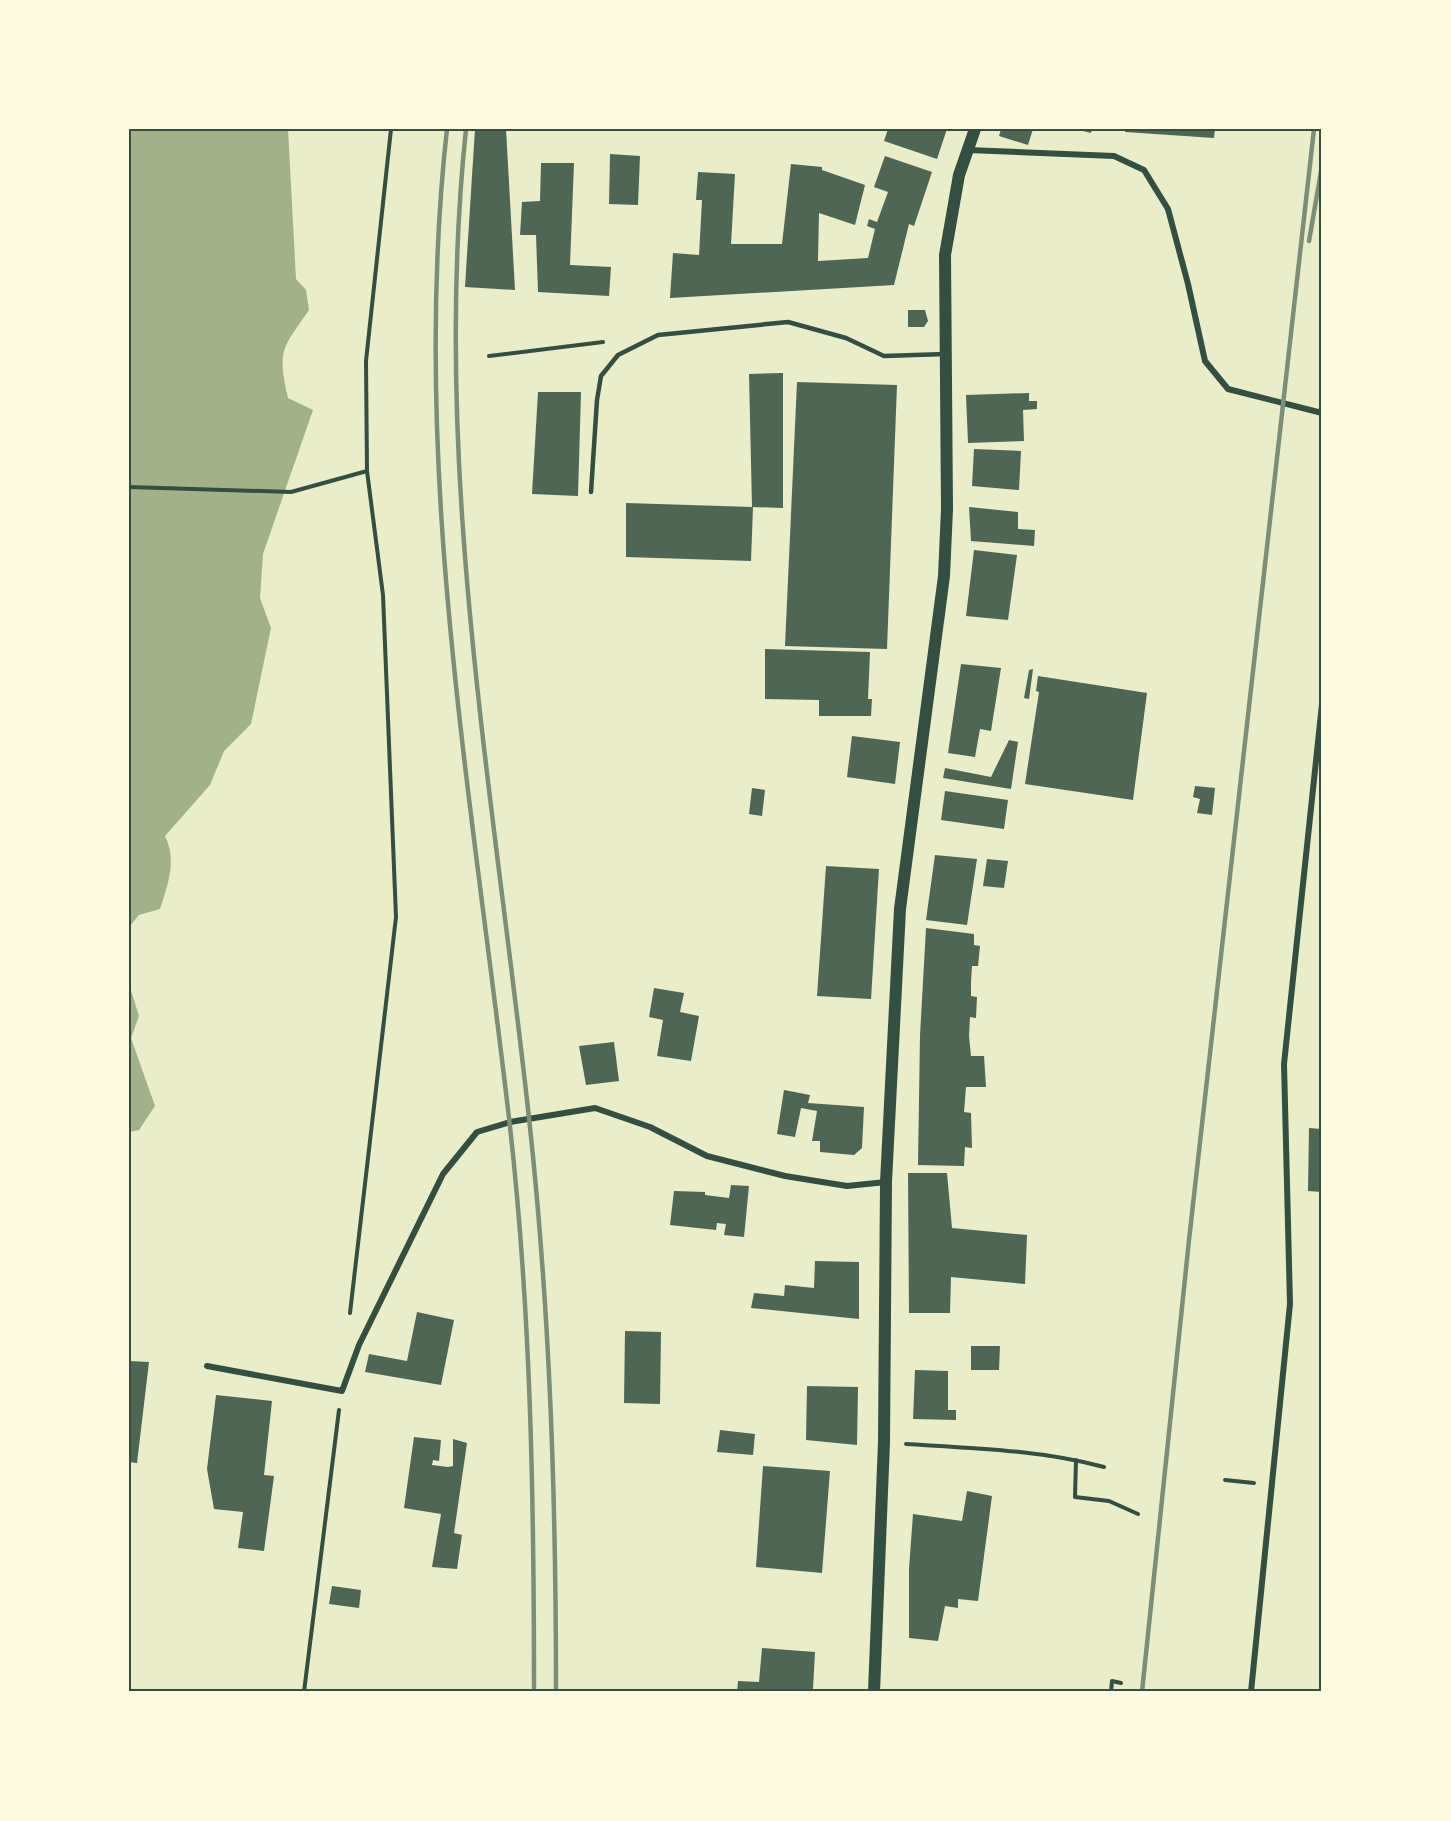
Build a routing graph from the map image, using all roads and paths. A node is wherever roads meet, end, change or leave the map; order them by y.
1 (391, 129) edge
2 (975, 129) edge
3 (967, 150) junction
4 (613, 341) dead end
5 (946, 354) junction
6 (489, 356) dead end
7 (1322, 413) edge
8 (367, 471) junction
9 (129, 487) edge
10 (591, 492) dead end
11 (1322, 704) edge
12 (886, 1182) junction
13 (350, 1320) dead end
14 (207, 1366) dead end
15 (342, 1391) junction
16 (884, 1442) junction
17 (1077, 1460) junction
18 (1104, 1467) dead end
19 (1225, 1480) dead end
20 (1272, 1485) junction
21 (1138, 1514) dead end
22 (1121, 1683) dead end
23 (304, 1692) edge
24 (874, 1692) edge
25 (1111, 1692) edge
26 (1251, 1692) edge

1 - 8 path
2 - 3 main road
3 - 5 main road
3 - 7 street
4 - 6 path
5 - 10 lane
5 - 12 main road
8 - 9 path
8 - 13 path
11 - 20 street
12 - 15 street
12 - 16 main road
14 - 15 street
15 - 23 path
16 - 17 path
16 - 24 main road
17 - 18 path
17 - 21 path
19 - 20 path
20 - 26 street
22 - 25 path

